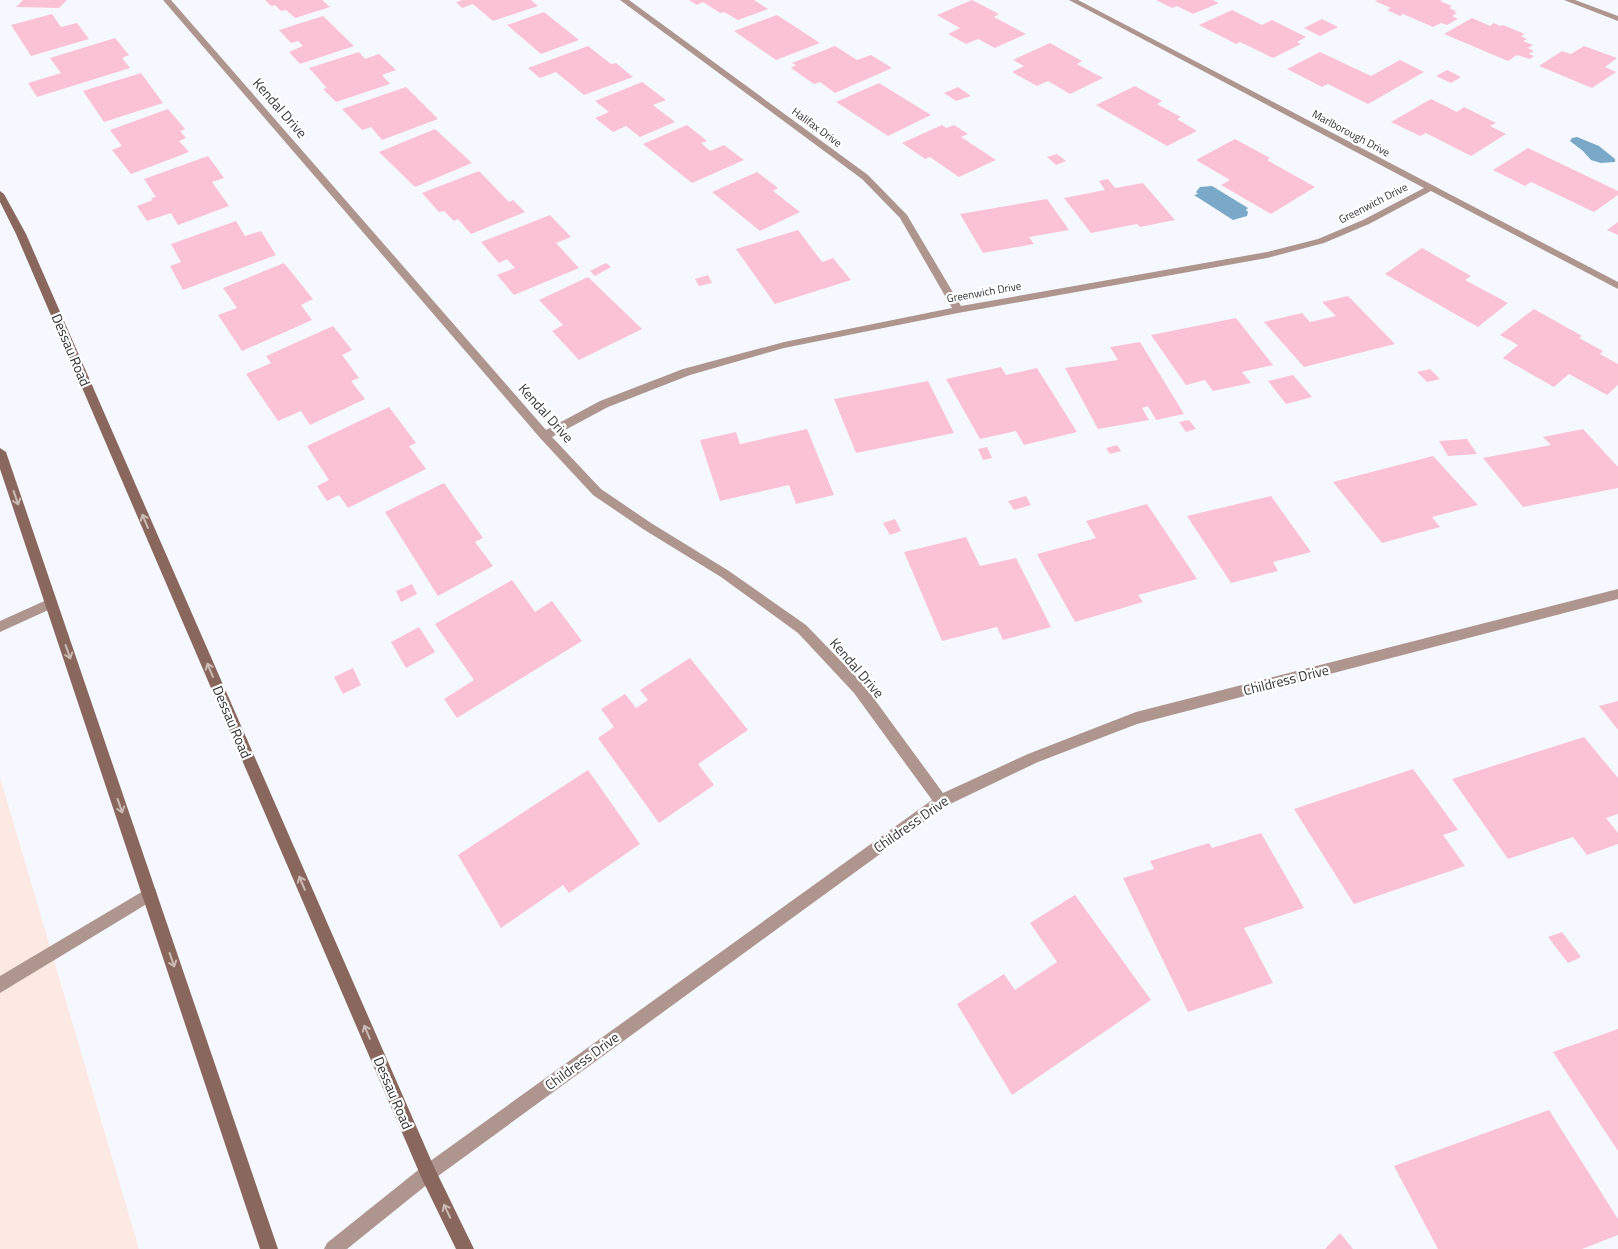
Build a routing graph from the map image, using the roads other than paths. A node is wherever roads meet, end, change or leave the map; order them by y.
1 (167, 0) edge
2 (624, 0) edge
3 (1073, 0) edge
4 (1568, 0) edge
5 (1618, 19) edge
6 (1430, 188) junction
7 (0, 194) edge
8 (1618, 286) edge
9 (958, 310) junction
10 (546, 436) junction
11 (0, 452) edge
12 (1618, 594) edge
13 (51, 603) junction
14 (0, 627) edge
15 (941, 801) junction
16 (150, 894) junction
17 (0, 985) edge
18 (428, 1173) junction
19 (269, 1249) edge
20 (333, 1249) edge
21 (465, 1249) edge

1 - 10 street, Kendal Drive
2 - 9 street, Halifax Drive
3 - 6 street, Marlborough Drive
4 - 5 street
6 - 8 street, Marlborough Drive
6 - 9 street, Greenwich Drive
18 -> 7 main road, Dessau Road
9 - 10 street, Greenwich Drive
10 - 15 street, Kendal Drive
11 -> 13 main road
12 - 15 street, Childress Drive
13 - 14 street
13 -> 16 main road
15 - 18 street, Childress Drive
16 - 17 street
16 -> 19 main road
18 - 20 street, Childress Drive
21 -> 18 main road, Dessau Road

